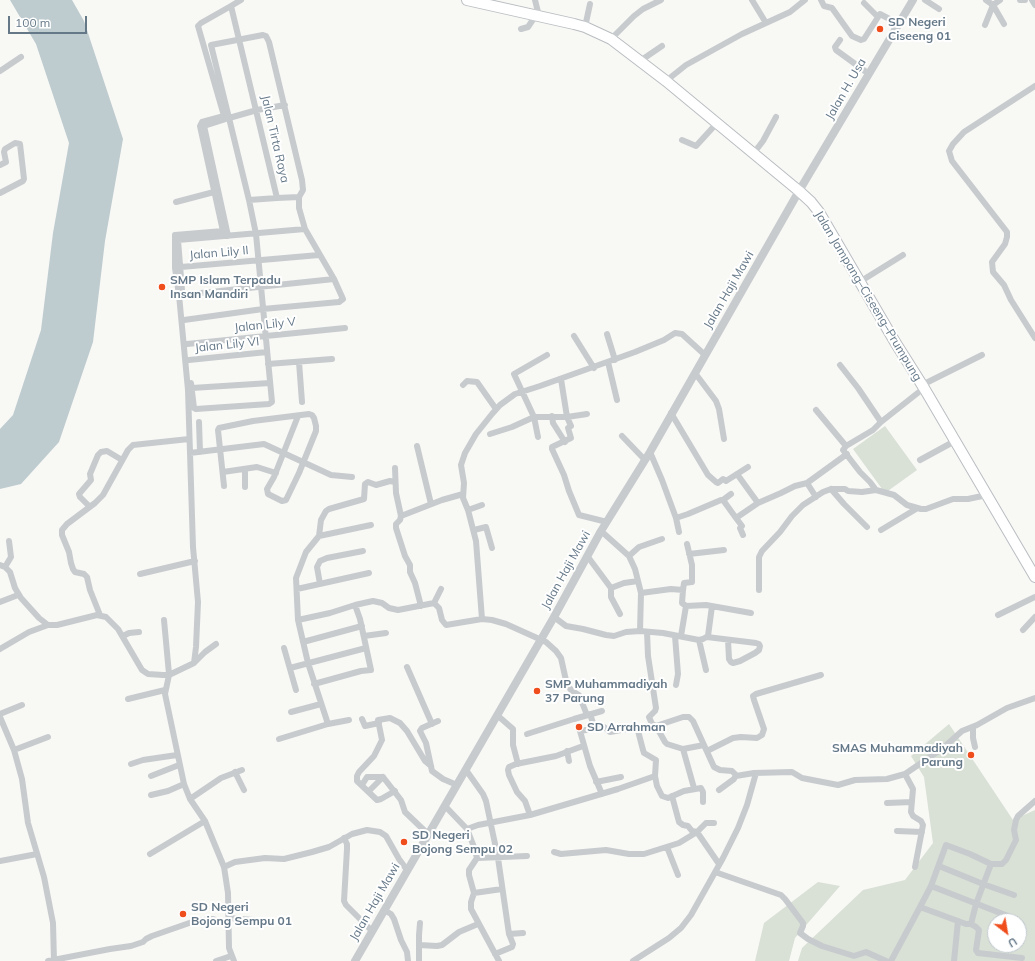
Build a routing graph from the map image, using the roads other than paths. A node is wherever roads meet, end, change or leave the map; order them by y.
1 (241, 0) edge
2 (467, 0) edge
3 (535, 0) edge
4 (661, 0) edge
5 (752, 0) edge
6 (805, 0) edge
7 (820, 0) edge
8 (913, 0) edge
9 (925, 0) edge
10 (986, 0) edge
11 (1000, 0) edge
12 (1020, 0) edge
13 (1025, 0) edge
14 (1032, 0) edge
15 (864, 3) dead end
16 (590, 4) dead end
17 (231, 6) junction
18 (993, 6) junction
19 (1035, 6) edge
20 (939, 9) dead end
21 (538, 16) junction
22 (878, 17) junction
23 (766, 23) junction
24 (899, 24) junction
25 (1004, 24) dead end
26 (985, 25) dead end
27 (585, 27) junction
28 (521, 29) dead end
29 (610, 39) junction
30 (238, 40) junction
31 (840, 40) dead end
32 (662, 46) dead end
33 (21, 57) dead end
34 (640, 61) junction
35 (0, 71) edge
36 (869, 74) junction
37 (666, 81) junction
38 (1035, 86) edge
39 (285, 105) junction
40 (257, 110) junction
41 (776, 117) dead end
42 (229, 118) junction
43 (717, 123) junction
44 (682, 140) dead end
45 (753, 154) junction
46 (0, 165) edge
47 (800, 191) junction
48 (214, 192) junction
49 (0, 194) edge
50 (299, 197) junction
51 (277, 198) junction
52 (248, 200) junction
53 (176, 202) dead end
54 (305, 229) junction
55 (256, 234) junction
56 (228, 236) junction
57 (319, 255) junction
58 (903, 255) dead end
59 (258, 261) junction
60 (181, 267) junction
61 (334, 279) junction
62 (861, 283) junction
63 (261, 286) junction
64 (182, 295) junction
65 (263, 309) junction
66 (184, 320) junction
67 (345, 328) dead end
68 (606, 334) dead end
69 (265, 336) junction
70 (574, 336) dead end
71 (1035, 338) edge
72 (187, 344) junction
73 (267, 352) junction
74 (547, 355) dead end
75 (705, 355) junction
76 (982, 355) dead end
77 (332, 359) dead end
78 (189, 360) junction
79 (615, 360) junction
80 (299, 362) junction
81 (608, 362) junction
82 (268, 364) junction
83 (840, 365) dead end
84 (594, 368) junction
85 (695, 373) junction
86 (561, 379) junction
87 (270, 383) junction
88 (463, 385) dead end
89 (923, 387) junction
90 (192, 388) junction
91 (523, 391) junction
92 (616, 400) dead end
93 (302, 402) dead end
94 (496, 409) junction
95 (816, 410) dead end
96 (672, 413) junction
97 (588, 414) dead end
98 (298, 416) junction
99 (534, 416) junction
100 (552, 416) junction
101 (567, 417) junction
102 (199, 422) dead end
103 (881, 422) junction
104 (490, 434) dead end
105 (622, 436) dead end
106 (538, 437) dead end
107 (189, 439) junction
108 (724, 439) dead end
109 (955, 441) junction
110 (565, 442) junction
111 (417, 446) dead end
112 (846, 446) junction
113 (221, 450) junction
114 (200, 452) junction
115 (650, 452) junction
116 (190, 453) junction
117 (284, 453) junction
118 (847, 454) junction
119 (122, 460) junction
120 (645, 460) junction
121 (920, 460) dead end
122 (304, 462) junction
123 (748, 467) dead end
124 (395, 468) dead end
125 (244, 469) junction
126 (223, 472) junction
127 (276, 473) junction
128 (737, 474) junction
129 (352, 477) dead end
130 (395, 482) junction
131 (807, 483) junction
132 (224, 486) dead end
133 (245, 487) dead end
134 (831, 489) junction
135 (876, 490) junction
136 (463, 494) junction
137 (731, 494) dead end
138 (987, 495) junction
139 (816, 497) junction
140 (723, 500) junction
141 (758, 502) junction
142 (431, 504) junction
143 (482, 504) dead end
144 (90, 507) junction
145 (916, 509) junction
146 (468, 510) junction
147 (401, 516) junction
148 (676, 518) junction
149 (736, 518) junction
150 (606, 522) junction
151 (372, 525) dead end
152 (867, 527) dead end
153 (474, 530) junction
154 (881, 530) dead end
155 (601, 531) junction
156 (679, 532) dead end
157 (743, 535) dead end
158 (319, 536) junction
159 (662, 539) dead end
160 (9, 541) dead end
161 (687, 544) dead end
162 (492, 548) dead end
163 (724, 550) dead end
164 (363, 551) dead end
165 (689, 554) junction
166 (629, 556) junction
167 (588, 557) junction
168 (195, 561) junction
169 (3, 566) edge
170 (1034, 572) edge
171 (369, 573) dead end
172 (140, 574) dead end
173 (638, 581) junction
174 (320, 584) junction
175 (611, 588) junction
176 (297, 589) junction
177 (441, 589) dead end
178 (683, 590) junction
179 (759, 590) dead end
180 (641, 593) junction
181 (18, 595) junction
182 (1035, 597) edge
183 (0, 602) edge
184 (434, 603) junction
185 (355, 605) junction
186 (421, 606) junction
187 (686, 606) junction
188 (712, 606) junction
189 (751, 613) dead end
190 (620, 614) dead end
191 (100, 615) junction
192 (998, 615) dead end
193 (554, 617) junction
194 (1035, 617) edge
195 (482, 619) junction
196 (164, 620) dead end
197 (298, 620) junction
198 (48, 625) junction
199 (362, 626) junction
200 (1023, 630) dead end
201 (643, 631) junction
202 (139, 632) dead end
203 (386, 633) dead end
204 (123, 636) junction
205 (364, 636) junction
206 (678, 636) junction
207 (707, 637) junction
208 (541, 640) junction
209 (699, 640) junction
210 (728, 640) junction
211 (303, 642) junction
212 (216, 644) dead end
213 (284, 648) dead end
214 (366, 648) junction
215 (0, 649) edge
216 (194, 663) junction
217 (308, 663) junction
218 (407, 667) dead end
219 (290, 668) junction
220 (706, 670) dead end
221 (169, 675) junction
222 (821, 675) dead end
223 (314, 684) junction
224 (676, 685) dead end
225 (165, 690) junction
226 (296, 690) dead end
227 (1035, 698) edge
228 (128, 699) dead end
229 (321, 704) junction
230 (22, 705) dead end
231 (602, 711) dead end
232 (291, 712) dead end
233 (0, 714) edge
234 (497, 715) junction
235 (588, 715) junction
236 (0, 717) edge
237 (362, 719) dead end
238 (574, 719) junction
239 (349, 720) dead end
240 (438, 720) dead end
241 (379, 723) junction
242 (328, 724) junction
243 (432, 724) junction
244 (656, 726) junction
245 (637, 727) junction
246 (973, 727) junction
247 (595, 729) junction
248 (580, 732) junction
249 (527, 734) dead end
250 (48, 737) dead end
251 (279, 739) dead end
252 (583, 746) junction
253 (975, 747) dead end
254 (706, 748) junction
255 (683, 749) junction
256 (14, 750) junction
257 (567, 752) junction
258 (177, 755) junction
259 (569, 761) dead end
260 (131, 764) dead end
261 (518, 764) junction
262 (179, 765) junction
263 (431, 766) junction
264 (242, 770) dead end
265 (466, 770) junction
266 (235, 772) junction
267 (756, 773) junction
268 (905, 774) junction
269 (151, 776) dead end
270 (655, 776) junction
271 (736, 776) junction
272 (383, 777) junction
273 (622, 777) dead end
274 (596, 782) junction
275 (184, 784) junction
276 (362, 785) junction
277 (457, 785) junction
278 (694, 788) junction
279 (244, 790) dead end
280 (719, 790) dead end
281 (369, 791) junction
282 (395, 791) junction
283 (602, 794) junction
284 (151, 795) dead end
285 (672, 796) junction
286 (190, 798) junction
287 (1035, 801) edge
288 (703, 802) dead end
289 (912, 802) junction
290 (887, 803) dead end
291 (445, 806) junction
292 (530, 815) junction
293 (205, 821) junction
294 (492, 823) junction
295 (714, 823) dead end
296 (467, 829) junction
297 (897, 831) dead end
298 (698, 832) junction
299 (922, 832) junction
300 (428, 834) junction
301 (344, 838) junction
302 (667, 847) junction
303 (554, 852) dead end
304 (36, 854) junction
305 (150, 854) dead end
306 (527, 856) dead end
307 (477, 858) junction
308 (498, 858) junction
309 (0, 861) edge
310 (719, 864) junction
311 (991, 864) junction
312 (939, 866) junction
313 (224, 867) junction
314 (915, 868) dead end
315 (407, 870) junction
316 (714, 872) junction
317 (678, 875) dead end
318 (984, 884) junction
319 (931, 886) junction
320 (502, 889) junction
321 (474, 893) junction
322 (1014, 895) dead end
323 (976, 904) junction
324 (920, 907) junction
325 (384, 910) junction
326 (1000, 913) edge
327 (229, 920) junction
328 (253, 920) dead end
329 (958, 921) junction
330 (420, 923) dead end
331 (478, 924) junction
332 (970, 924) junction
333 (372, 931) junction
334 (523, 933) dead end
335 (509, 934) junction
336 (419, 945) junction
337 (495, 954) junction
338 (232, 958) edge
339 (1022, 958) dead end
340 (52, 960) edge
341 (216, 961) edge
342 (355, 961) edge
343 (408, 961) edge
344 (419, 961) edge
345 (499, 961) edge
346 (633, 961) edge
347 (886, 961) edge
348 (891, 961) edge
349 (954, 961) edge

1 - 17 street
2 - 21 main road, Jalan Jampang–Ciseeng–Prumpung
3 - 21 street
4 - 29 street
5 - 23 street
6 - 23 street
7 - 22 street
8 - 24 street, Jalan H. Usa
9 - 20 street
10 - 18 street
11 - 18 street
12 - 13 street
14 - 19 street
15 - 22 street
16 - 27 street
17 - 30 street, Jalan Tirta Raya
17 - 48 street
18 - 25 street
18 - 26 street
21 - 27 main road, Jalan Jampang–Ciseeng–Prumpung
21 - 28 street
22 - 24 street
23 - 37 street
24 - 36 street, Jalan H. Usa
27 - 29 main road, Jalan Jampang–Ciseeng–Prumpung
29 - 34 main road, Jalan Jampang–Ciseeng–Prumpung
30 - 39 street
30 - 40 street, Jalan Tirta Raya
30 - 42 street
31 - 36 street
32 - 34 street
33 - 35 street
34 - 37 main road, Jalan Jampang–Ciseeng–Prumpung
36 - 47 street, Jalan H. Usa
37 - 43 main road, Jalan Jampang–Ciseeng–Prumpung
38 - 71 street
39 - 40 street
39 - 50 street
40 - 42 street
40 - 51 street, Jalan Tirta Raya
41 - 45 street
42 - 52 street
42 - 56 street
43 - 44 street
43 - 45 main road, Jalan Jampang–Ciseeng–Prumpung
45 - 47 main road, Jalan Jampang–Ciseeng–Prumpung
46 - 49 street
47 - 62 main road, Jalan Jampang–Ciseeng–Prumpung
47 - 75 street, Jalan Haji Mawi
48 - 53 street
48 - 107 street
50 - 51 street
50 - 54 street
51 - 52 street, Jalan Tirta Raya
52 - 55 street
54 - 55 street
54 - 57 street
55 - 56 street
55 - 59 street
56 - 60 street
57 - 59 street, Jalan Lily II
57 - 61 street
58 - 62 street
59 - 60 street, Jalan Lily II
59 - 63 street
60 - 64 street
61 - 63 street
61 - 65 street
62 - 89 main road, Jalan Jampang–Ciseeng–Prumpung
63 - 64 street
63 - 65 street
64 - 66 street
65 - 66 street
65 - 69 street
66 - 72 street
67 - 69 street, Jalan Lily V
68 - 79 street
69 - 72 street, Jalan Lily V
69 - 73 street
70 - 84 street
72 - 78 street
73 - 78 street, Jalan Lily VI
73 - 82 street
74 - 91 street
75 - 79 street
75 - 85 street, Jalan Haji Mawi
76 - 89 street
77 - 80 street
78 - 90 street
79 - 81 street
80 - 82 street
80 - 93 street
81 - 84 street
81 - 92 street
82 - 87 street
83 - 103 street
84 - 86 street
85 - 96 street, Jalan Haji Mawi
85 - 108 street
86 - 91 street
86 - 101 street
87 - 90 street
87 - 90 street
88 - 94 street
89 - 103 street
89 - 109 main road, Jalan Jampang–Ciseeng–Prumpung
91 - 94 street
91 - 99 street
94 - 136 street
95 - 112 street
96 - 115 street, Jalan Haji Mawi
96 - 128 street
97 - 101 street
98 - 113 street
98 - 117 street
98 - 122 street
99 - 100 street
99 - 104 street
99 - 106 street
100 - 101 street
100 - 110 street
101 - 110 street
102 - 114 street
103 - 112 street
105 - 120 street
107 - 116 street
107 - 119 street
109 - 121 street
109 - 138 main road, Jalan Jampang–Ciseeng–Prumpung
110 - 150 street
111 - 142 street
112 - 118 street
113 - 114 street
113 - 117 street
113 - 126 street
114 - 116 street
115 - 120 street, Jalan Haji Mawi
115 - 148 street
116 - 168 street
117 - 122 street
117 - 127 street
118 - 131 street
118 - 135 street
119 - 144 street
119 - 144 street
120 - 150 street, Jalan Haji Mawi
122 - 127 street
122 - 129 street
123 - 128 street
124 - 130 street
125 - 126 street
125 - 127 street
125 - 133 street
126 - 132 street
128 - 141 street
130 - 147 street
130 - 158 street
131 - 139 street
131 - 141 street
134 - 135 street
134 - 139 street
134 - 152 street
135 - 145 street
136 - 142 street
136 - 146 street
137 - 140 street
138 - 145 street
138 - 170 main road, Jalan Jampang–Ciseeng–Prumpung
139 - 179 street
140 - 148 street
140 - 149 street
141 - 149 street
142 - 147 street
143 - 146 street
144 - 191 street
145 - 154 street
146 - 153 street
147 - 186 street
148 - 156 street
149 - 157 street
150 - 155 street, Jalan Haji Mawi
151 - 158 street
153 - 162 street
153 - 195 street
155 - 166 street
155 - 167 street, Jalan Haji Mawi
158 - 176 street
159 - 166 street
160 - 169 street
161 - 165 street
163 - 165 street
164 - 174 street
165 - 178 street
166 - 173 street
167 - 175 street
167 - 193 street, Jalan Haji Mawi
168 - 172 street
168 - 216 street
169 - 181 street
171 - 174 street
173 - 175 street
173 - 180 street
174 - 176 street
175 - 190 street
176 - 197 street
177 - 184 street
178 - 180 street
178 - 187 street
180 - 201 street
181 - 183 street
181 - 198 street
182 - 192 street
184 - 186 street
184 - 195 street
185 - 186 street
185 - 197 street
185 - 199 street
187 - 188 street
187 - 206 street
188 - 189 street
188 - 207 street
191 - 198 street
191 - 204 street
193 - 201 street
193 - 208 street, Jalan Haji Mawi
194 - 200 street
195 - 208 street
196 - 221 street
197 - 211 street
198 - 215 street
199 - 205 street
199 - 211 street
201 - 206 street
201 - 244 street
202 - 204 street
203 - 205 street
204 - 221 street
205 - 214 street
206 - 209 street
206 - 224 street
207 - 209 street
207 - 210 street
208 - 234 street, Jalan Haji Mawi
208 - 235 street
209 - 220 street
210 - 210 street
211 - 217 street
212 - 216 street
213 - 219 street
214 - 217 street
214 - 223 street
216 - 221 street
217 - 219 street
217 - 223 street
218 - 243 street
219 - 226 street
221 - 225 street
222 - 254 street
223 - 229 street
225 - 228 street
225 - 258 street
227 - 246 street
229 - 232 street
229 - 242 street
230 - 233 street
231 - 235 street
234 - 261 street
234 - 265 street, Jalan Haji Mawi
235 - 238 street
235 - 247 street
236 - 256 street
237 - 241 street
238 - 248 street
238 - 249 street
239 - 242 street
240 - 243 street
241 - 263 street
241 - 276 street
242 - 251 street
243 - 263 street
244 - 245 street
244 - 254 street
244 - 255 street
245 - 247 street
245 - 270 street
246 - 253 street
246 - 268 street
247 - 248 street
248 - 252 street
250 - 256 street
252 - 257 street
252 - 274 street
254 - 255 street
254 - 271 street
255 - 278 street
256 - 304 street
257 - 259 street
257 - 261 street
258 - 260 street
258 - 262 street
261 - 292 street
262 - 269 street
262 - 275 street
263 - 277 street
264 - 266 street
265 - 277 street, Jalan Haji Mawi
265 - 294 street
266 - 279 street
266 - 286 street
267 - 268 street
267 - 271 street
267 - 310 street
268 - 289 street
270 - 283 street
270 - 285 street
271 - 280 street
272 - 276 street
272 - 281 street
272 - 282 street
273 - 274 street
274 - 283 street
275 - 284 street
275 - 286 street
276 - 281 street
277 - 291 street, Jalan Haji Mawi
278 - 285 street
278 - 288 street
281 - 282 street
282 - 300 street
283 - 292 street
285 - 298 street
286 - 293 street
287 - 311 street
289 - 290 street
289 - 299 street
291 - 296 street
291 - 300 street, Jalan Haji Mawi
292 - 294 street
293 - 305 street
293 - 313 street
294 - 296 street
294 - 308 street
295 - 298 street
296 - 307 street
297 - 299 street
298 - 302 street
298 - 310 street
299 - 314 street
300 - 315 street, Jalan Haji Mawi
301 - 313 street
301 - 315 street
301 - 333 street
302 - 303 street
302 - 317 street
304 - 309 street
304 - 340 street
306 - 308 street
307 - 308 street
307 - 321 street
308 - 320 street
310 - 316 street
311 - 312 street
311 - 318 street
312 - 318 street
312 - 319 street
313 - 327 street
315 - 325 street, Jalan Haji Mawi
316 - 346 street
316 - 347 street
318 - 322 street
318 - 323 street
319 - 323 street
319 - 324 street
320 - 321 street
320 - 335 street
321 - 331 street
323 - 326 street
323 - 332 street
324 - 329 street
324 - 348 street
325 - 333 street, Jalan Haji Mawi
325 - 343 street
327 - 328 street
327 - 338 street
327 - 340 street
329 - 332 street
329 - 349 street
330 - 336 street
331 - 336 street
331 - 337 street
332 - 339 street
333 - 342 street, Jalan Haji Mawi
334 - 335 street
335 - 337 street
336 - 344 street
337 - 345 street
338 - 341 street

